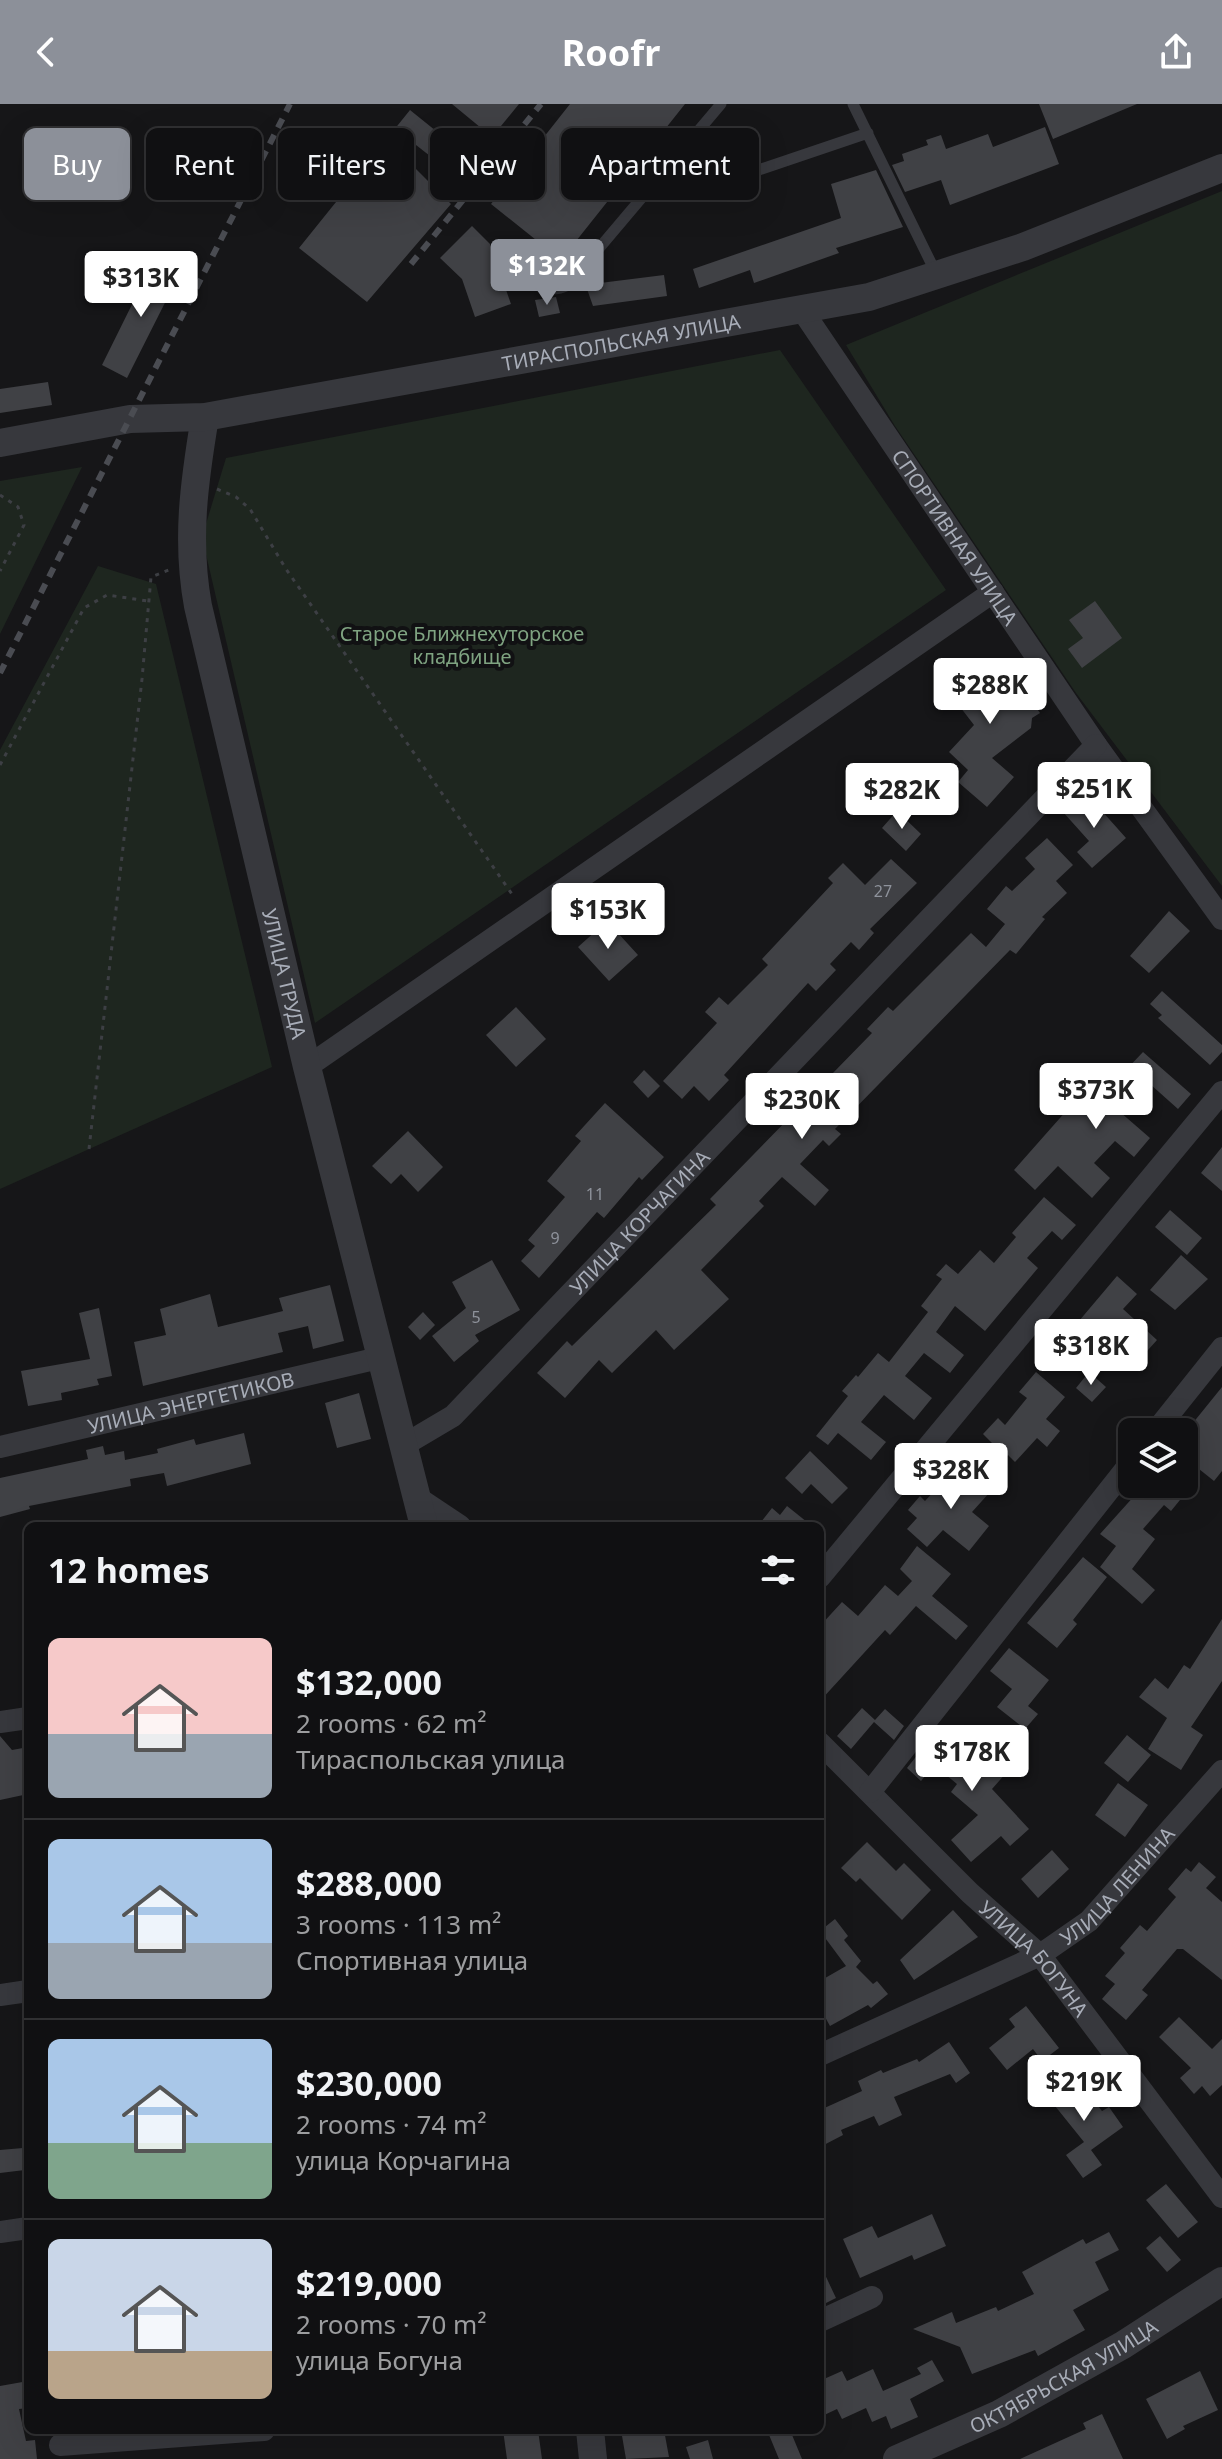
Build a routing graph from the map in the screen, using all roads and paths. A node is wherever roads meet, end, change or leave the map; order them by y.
1 (721, 104) edge
2 (853, 104) edge
3 (701, 128) edge
4 (868, 133) junction
5 (1222, 168) edge
6 (759, 170) edge
7 (640, 200) edge
8 (505, 261) dead end
9 (938, 277) junction
10 (802, 310) junction
11 (205, 417) junction
12 (0, 443) edge
13 (194, 484) junction
14 (0, 495) edge
15 (190, 564) junction
16 (0, 571) edge
17 (993, 592) junction
18 (148, 601) junction
19 (1096, 745) junction
20 (0, 765) edge
21 (526, 914) junction
22 (1222, 919) edge
23 (307, 1067) junction
24 (1222, 1092) edge
25 (89, 1149) dead end
26 (1222, 1348) edge
27 (383, 1357) junction
28 (1166, 1418) edge
29 (404, 1445) junction
30 (0, 1447) edge
31 (1118, 1479) edge
32 (418, 1498) junction
33 (423, 1522) edge
34 (454, 1522) edge
35 (824, 1572) edge
36 (24, 1719) edge
37 (0, 1722) edge
38 (824, 1747) edge
39 (1222, 1771) edge
40 (870, 1792) junction
41 (1040, 1955) junction
42 (24, 1992) edge
43 (0, 1995) edge
44 (824, 2053) edge
45 (1222, 2197) edge
46 (24, 2229) edge
47 (0, 2232) edge
48 (1222, 2281) edge
49 (872, 2297) dead end
50 (824, 2319) edge
51 (210, 2434) edge
52 (590, 2434) edge
53 (60, 2445) edge
54 (593, 2459) edge
55 (897, 2459) edge

1 - 3 lane
2 - 4 lane
4 - 6 lane
4 - 9 lane
5 - 9 street, ТИРАСПОЛЬСКАЯ УЛИЦА
7 - 8 lane
9 - 10 street, ТИРАСПОЛЬСКАЯ УЛИЦА
10 - 11 street, ТИРАСПОЛЬСКАЯ УЛИЦА
10 - 17 street, СПОРТИВНАЯ УЛИЦА
11 - 12 street, ТИРАСПОЛЬСКАЯ УЛИЦА
11 - 13 street, УЛИЦА ТРУДА
13 - 15 street, УЛИЦА ТРУДА
13 - 21 path
14 - 16 path
15 - 18 path
15 - 23 street, УЛИЦА ТРУДА
17 - 19 street, СПОРТИВНАЯ УЛИЦА
17 - 21 street
18 - 20 path
18 - 25 path
19 - 22 street, СПОРТИВНАЯ УЛИЦА
19 - 29 street, УЛИЦА КОРЧАГИНА
21 - 23 street
23 - 27 street, УЛИЦА ТРУДА
24 - 35 street
26 - 28 street
27 - 29 street, УЛИЦА ТРУДА
27 - 30 street, УЛИЦА ЭНЕРГЕТИКОВ
29 - 32 street, УЛИЦА ТРУДА
31 - 40 street
32 - 33 street, УЛИЦА ТРУДА
32 - 34 street
36 - 37 street
38 - 40 street, УЛИЦА БОГУНА
39 - 41 street, УЛИЦА ЛЕНИНА
40 - 41 street, УЛИЦА БОГУНА
41 - 44 street, УЛИЦА ЛЕНИНА
41 - 45 street, УЛИЦА БОГУНА
42 - 43 street
46 - 47 street
48 - 55 street, ОКТЯБРЬСКАЯ УЛИЦА
49 - 50 street
51 - 53 street
52 - 54 street

